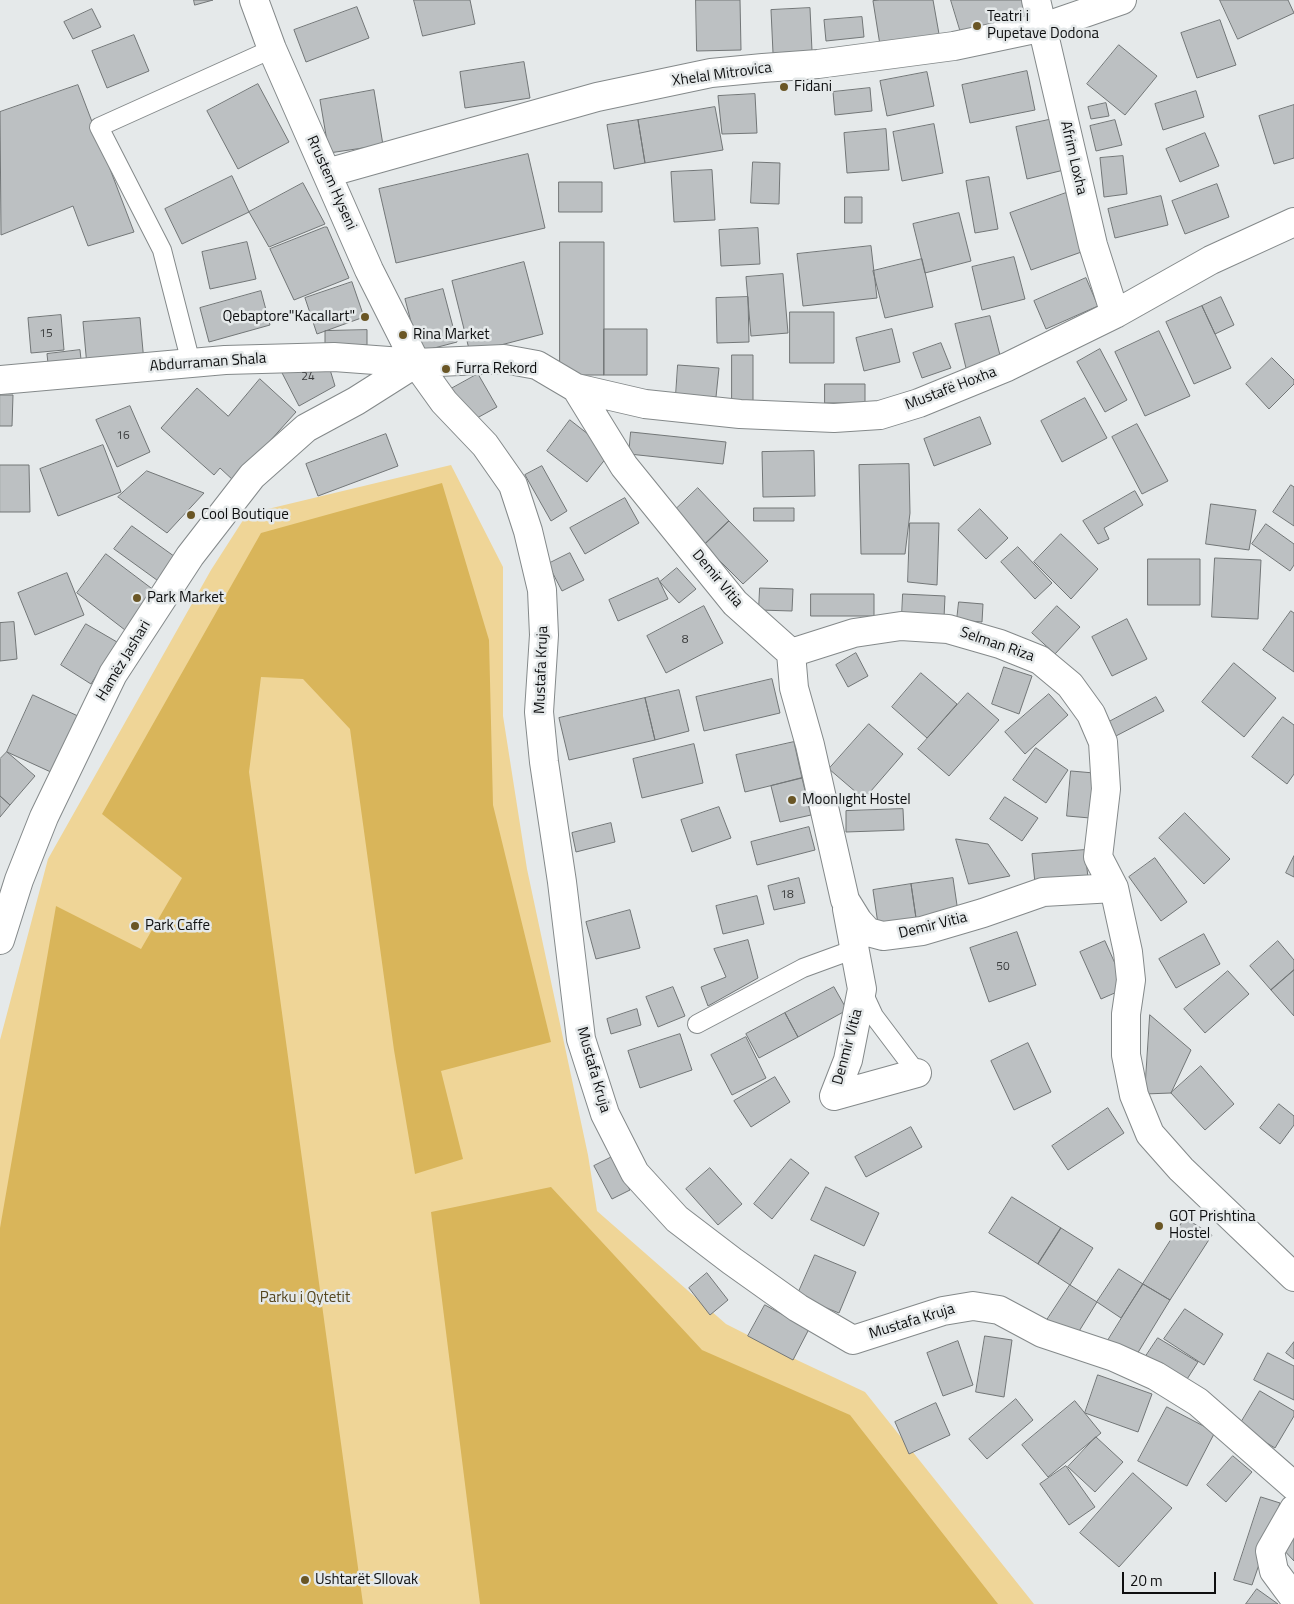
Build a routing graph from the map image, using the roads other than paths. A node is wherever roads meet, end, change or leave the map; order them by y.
1 (254, 0) edge
2 (1036, 0) edge
3 (1122, 0) edge
4 (1044, 27) junction
5 (272, 49) junction
6 (326, 173) junction
7 (1294, 222) edge
8 (1115, 314) junction
9 (191, 363) junction
10 (416, 363) junction
11 (0, 380) edge
12 (576, 388) junction
13 (791, 653) junction
14 (1114, 888) junction
15 (845, 900) junction
16 (0, 940) edge
17 (854, 949) junction
18 (862, 989) junction
19 (698, 1024) dead end
20 (918, 1074) joint
21 (1294, 1276) edge
22 (1294, 1486) edge
23 (1294, 1509) edge
24 (1294, 1598) edge

1 - 5 street, Rrustem Hyseni
2 - 4 street, Afrim Loxha
3 - 4 street, Xhelal Mitrovica
4 - 6 street, Xhelal Mitrovica
4 - 8 street, Afrim Loxha
5 - 6 street, Rrustem Hyseni
5 - 9 lane
6 - 10 street, Rrustem Hyseni
7 - 8 street, Mustafë Hoxha
8 - 12 street, Mustafë Hoxha
9 - 10 street, Abdurraman Shala
9 - 11 street, Abdurraman Shala
10 - 12 street
10 - 16 street, Hamëz Jashari
10 - 22 street, Mustafa Kruja
12 - 13 street, Demir Vitia
13 - 14 street, Selman Riza
13 - 15 street, Demir Vitia
14 - 15 street, Demir Vitia
14 - 21 street
15 - 17 street, Denmir Vitia
17 - 18 street, Denmir Vitia
17 - 19 lane
18 - 20 lane, Denmir Vitia
18 - 20 street, Denmir Vitia
23 - 24 street

